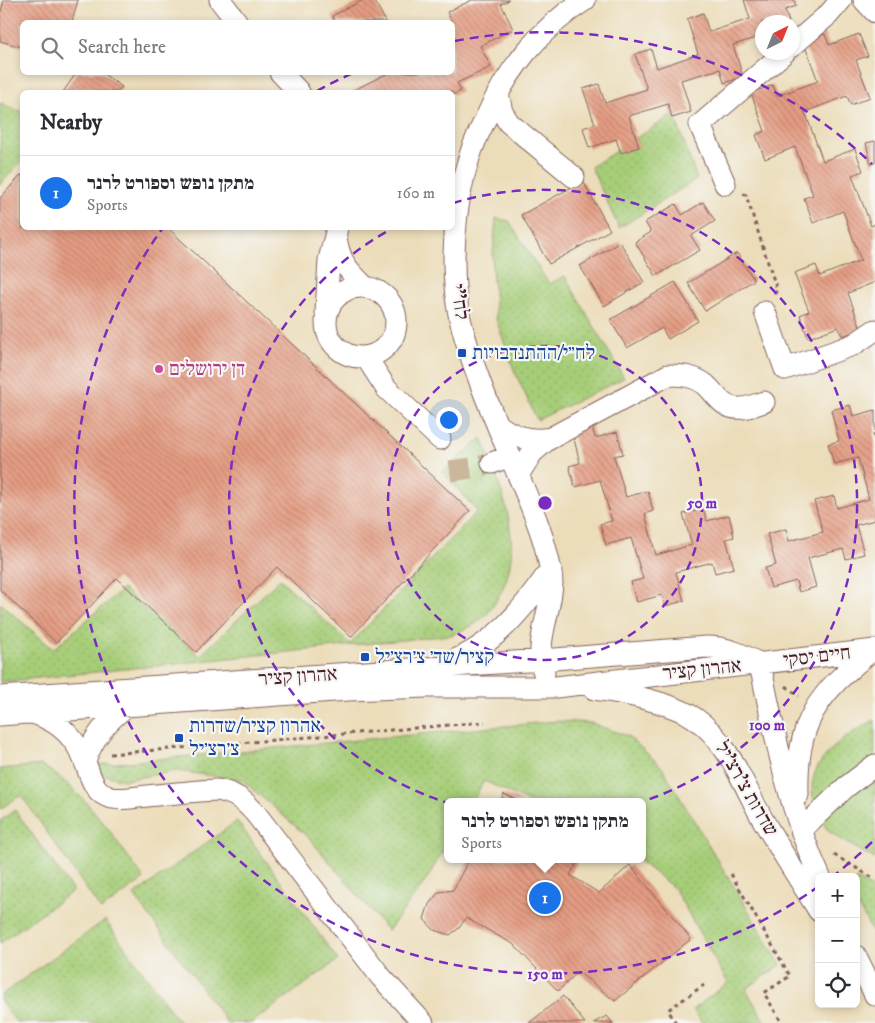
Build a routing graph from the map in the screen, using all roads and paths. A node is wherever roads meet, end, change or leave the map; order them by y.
1 (220, 0) edge
2 (585, 0) edge
3 (841, 0) edge
4 (864, 0) edge
5 (875, 12) edge
6 (235, 20) edge
7 (800, 39) edge
8 (776, 60) edge
9 (283, 75) edge
10 (297, 90) edge
11 (498, 93) junction
12 (514, 129) junction
13 (476, 139) junction
14 (460, 161) edge
15 (574, 177) dead end
16 (725, 184) joint
17 (455, 220) edge
18 (336, 230) edge
19 (452, 232) edge
20 (365, 287) junction
21 (765, 312) joint
22 (326, 316) junction
23 (875, 330) edge
24 (366, 357) junction
25 (764, 402) dead end
26 (498, 425) junction
27 (440, 438) dead end
28 (550, 438) junction
29 (507, 464) junction
30 (551, 569) junction
31 (873, 650) edge
32 (542, 660) junction
33 (760, 664) junction
34 (423, 668) junction
35 (556, 687) junction
36 (0, 697) edge
37 (128, 705) junction
38 (31, 713) junction
39 (0, 715) edge
40 (486, 722) dead end
41 (107, 754) dead end
42 (86, 761) junction
43 (875, 765) edge
44 (801, 830) junction
45 (818, 873) edge
46 (730, 874) dead end
47 (815, 904) edge
48 (859, 963) edge
49 (860, 979) edge
50 (704, 985) dead end
51 (875, 995) edge
52 (875, 1003) edge
53 (423, 1023) edge
54 (676, 1023) edge
55 (782, 1023) edge

1 - 6 street
2 - 11 street, לח"י
3 - 7 street
4 - 5 street
8 - 16 street
9 - 10 street
11 - 12 street
11 - 13 street, לח"י
12 - 13 street
12 - 15 street
13 - 14 street, לח"י
14 - 17 street, לח"י
16 - 21 path
18 - 20 street
18 - 22 street
19 - 26 street, לח"י
20 - 22 street
20 - 24 street
21 - 23 street
22 - 24 street
24 - 27 street
25 - 28 street
26 - 28 street
26 - 29 street, לח"י
28 - 29 street
29 - 30 street, לח"י
30 - 32 street, לח"י
30 - 34 street
31 - 33 street, חיים יסקי
31 - 44 street
32 - 33 street, אהרון קציר
32 - 34 street, אהרון קציר
32 - 35 street, לח"י
33 - 35 street, אהרון קציר
33 - 44 street, שדרות צ'רצ'יל
34 - 36 street, אהרון קציר
35 - 37 street, אהרון קציר
35 - 47 street, שדרות צ'רצ'יל
37 - 38 street, אהרון קציר
37 - 42 street
38 - 39 street, אהרון קציר
38 - 42 street
40 - 41 path
42 - 53 street
43 - 44 street
44 - 45 street, שדרות צ'רצ'יל
46 - 55 path
48 - 51 street
49 - 52 street
50 - 54 path

